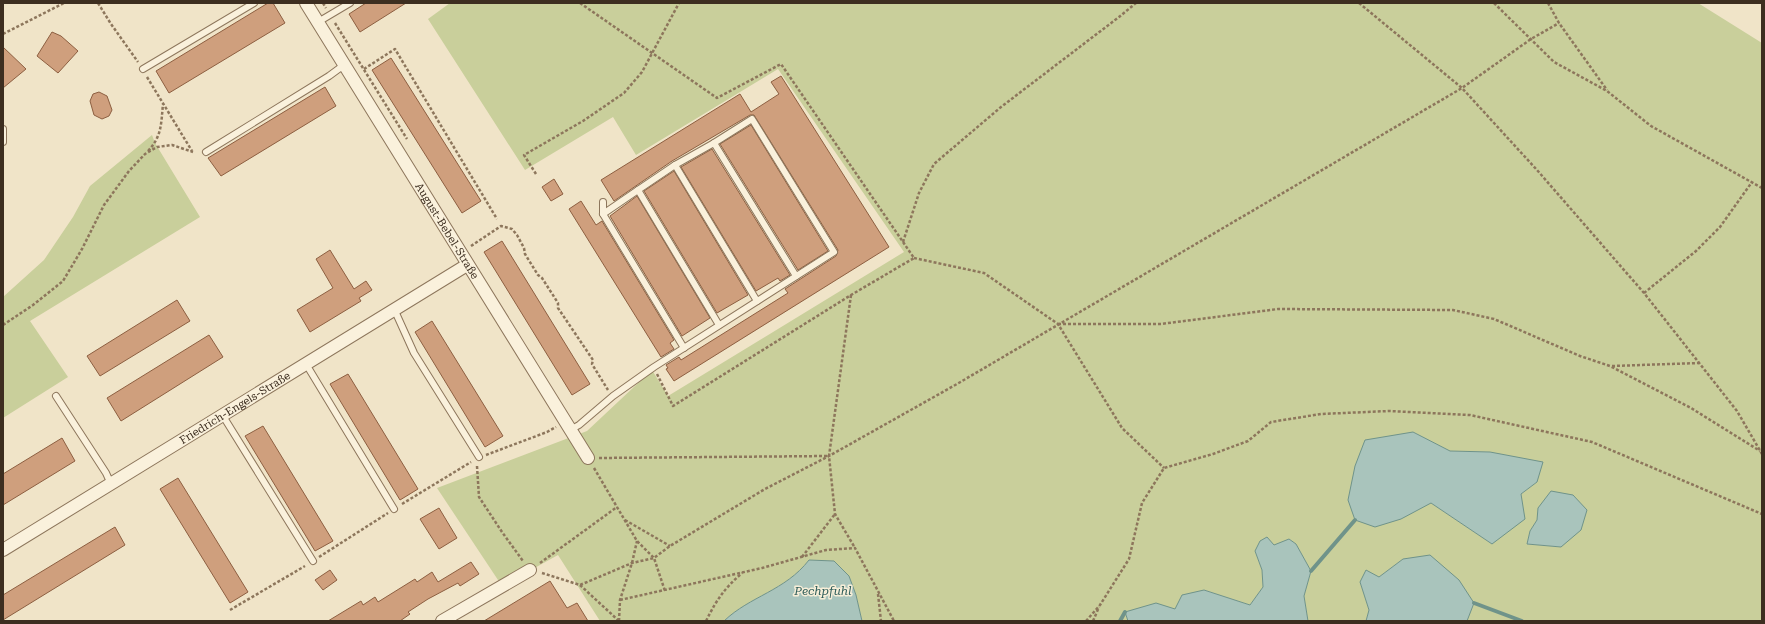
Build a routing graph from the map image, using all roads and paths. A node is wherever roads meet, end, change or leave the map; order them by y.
1 (64, 3) edge
2 (98, 3) edge
3 (254, 3) edge
4 (306, 3) edge
5 (323, 3) edge
6 (350, 3) edge
7 (580, 3) edge
8 (679, 3) edge
9 (1136, 3) edge
10 (1359, 3) edge
11 (1494, 3) edge
12 (1548, 3) edge
13 (330, 15) junction
14 (318, 22) junction
15 (1559, 23) junction
16 (3, 34) edge
17 (1531, 39) junction
18 (652, 53) junction
19 (344, 65) junction
20 (364, 68) junction
21 (143, 69) junction
22 (1462, 88) junction
23 (1607, 91) junction
24 (163, 104) junction
25 (3, 129) edge
26 (3, 142) edge
27 (408, 142) dead end
28 (714, 143) junction
29 (193, 152) junction
30 (206, 152) joint
31 (145, 154) junction
32 (675, 165) junction
33 (536, 174) dead end
34 (1752, 182) junction
35 (1762, 188) edge
36 (638, 190) junction
37 (603, 202) dead end
38 (603, 214) junction
39 (497, 219) dead end
40 (903, 242) junction
41 (471, 246) dead end
42 (914, 258) junction
43 (468, 265) junction
44 (796, 276) junction
45 (1644, 293) junction
46 (851, 295) junction
47 (757, 301) junction
48 (395, 311) junction
49 (1058, 324) junction
50 (3, 325) edge
51 (719, 325) junction
52 (684, 348) junction
53 (1699, 363) junction
54 (306, 364) junction
55 (1610, 366) junction
56 (654, 367) junction
57 (56, 396) dead end
58 (613, 396) junction
59 (223, 416) junction
60 (570, 430) junction
61 (1761, 452) edge
62 (829, 456) junction
63 (479, 457) joint
64 (588, 458) junction
65 (1164, 468) junction
66 (111, 484) junction
67 (617, 506) junction
68 (394, 509) dead end
69 (835, 514) junction
70 (1762, 514) edge
71 (625, 519) junction
72 (637, 541) junction
73 (670, 546) junction
74 (855, 548) junction
75 (3, 550) edge
76 (801, 557) junction
77 (654, 558) junction
78 (313, 561) dead end
79 (632, 563) junction
80 (530, 570) junction
81 (743, 573) junction
82 (580, 585) junction
83 (665, 590) junction
84 (878, 591) junction
85 (620, 600) junction
86 (1100, 605) junction
87 (442, 621) edge
88 (619, 621) edge
89 (706, 621) edge
90 (881, 621) edge
91 (894, 621) edge
92 (1086, 621) edge
93 (1093, 621) edge

1 - 16 path
2 - 21 path
3 - 21 lane
4 - 14 street, August-Bebel-Straße
5 - 13 path
6 - 13 lane
7 - 18 path
8 - 18 path
9 - 40 path
10 - 22 path
11 - 17 path
12 - 15 path
13 - 14 lane
13 - 20 path
14 - 19 street, August-Bebel-Straße
15 - 17 path
15 - 23 path
17 - 22 path
17 - 23 path
18 - 33 path
18 - 40 path
19 - 30 lane
19 - 43 street, August-Bebel-Straße
20 - 27 path
20 - 39 path
21 - 24 path
22 - 45 path
22 - 49 path
23 - 34 path
24 - 29 path
24 - 31 path
25 - 26 lane
28 - 32 lane
28 - 44 lane
28 - 44 lane
29 - 30 path
29 - 31 path
31 - 50 path
32 - 36 lane
32 - 47 lane
34 - 35 path
34 - 45 path
36 - 38 lane
36 - 51 lane
37 - 38 lane
38 - 52 lane
40 - 42 path
41 - 58 path
42 - 46 path
42 - 49 path
43 - 48 street, Friedrich-Engels-Straße
43 - 60 street, August-Bebel-Straße
44 - 47 lane
45 - 53 path
46 - 56 path
46 - 62 path
47 - 51 lane
48 - 54 street, Friedrich-Engels-Straße
48 - 63 lane
49 - 55 path
49 - 62 path
49 - 65 path
51 - 52 lane
52 - 56 lane
53 - 55 path
53 - 61 path
54 - 59 street, Friedrich-Engels-Straße
54 - 68 lane
55 - 61 path
56 - 58 lane
57 - 66 lane
58 - 60 lane
59 - 66 street, Friedrich-Engels-Straße
59 - 78 lane
60 - 64 street, August-Bebel-Straße
62 - 64 path
62 - 69 path
62 - 73 path
63 - 80 path
64 - 67 path
65 - 70 path
65 - 86 path
66 - 75 street, Friedrich-Engels-Straße
67 - 71 path
67 - 80 path
69 - 74 path
69 - 76 path
71 - 72 path
71 - 73 path
72 - 77 path
72 - 79 path
73 - 77 path
74 - 76 path
74 - 84 path
76 - 81 path
77 - 79 path
77 - 83 path
79 - 82 path
79 - 85 path
80 - 82 path
80 - 87 street
81 - 83 path
81 - 89 path
82 - 88 path
83 - 85 path
84 - 90 path
84 - 91 path
85 - 88 path
86 - 92 path
86 - 93 path

